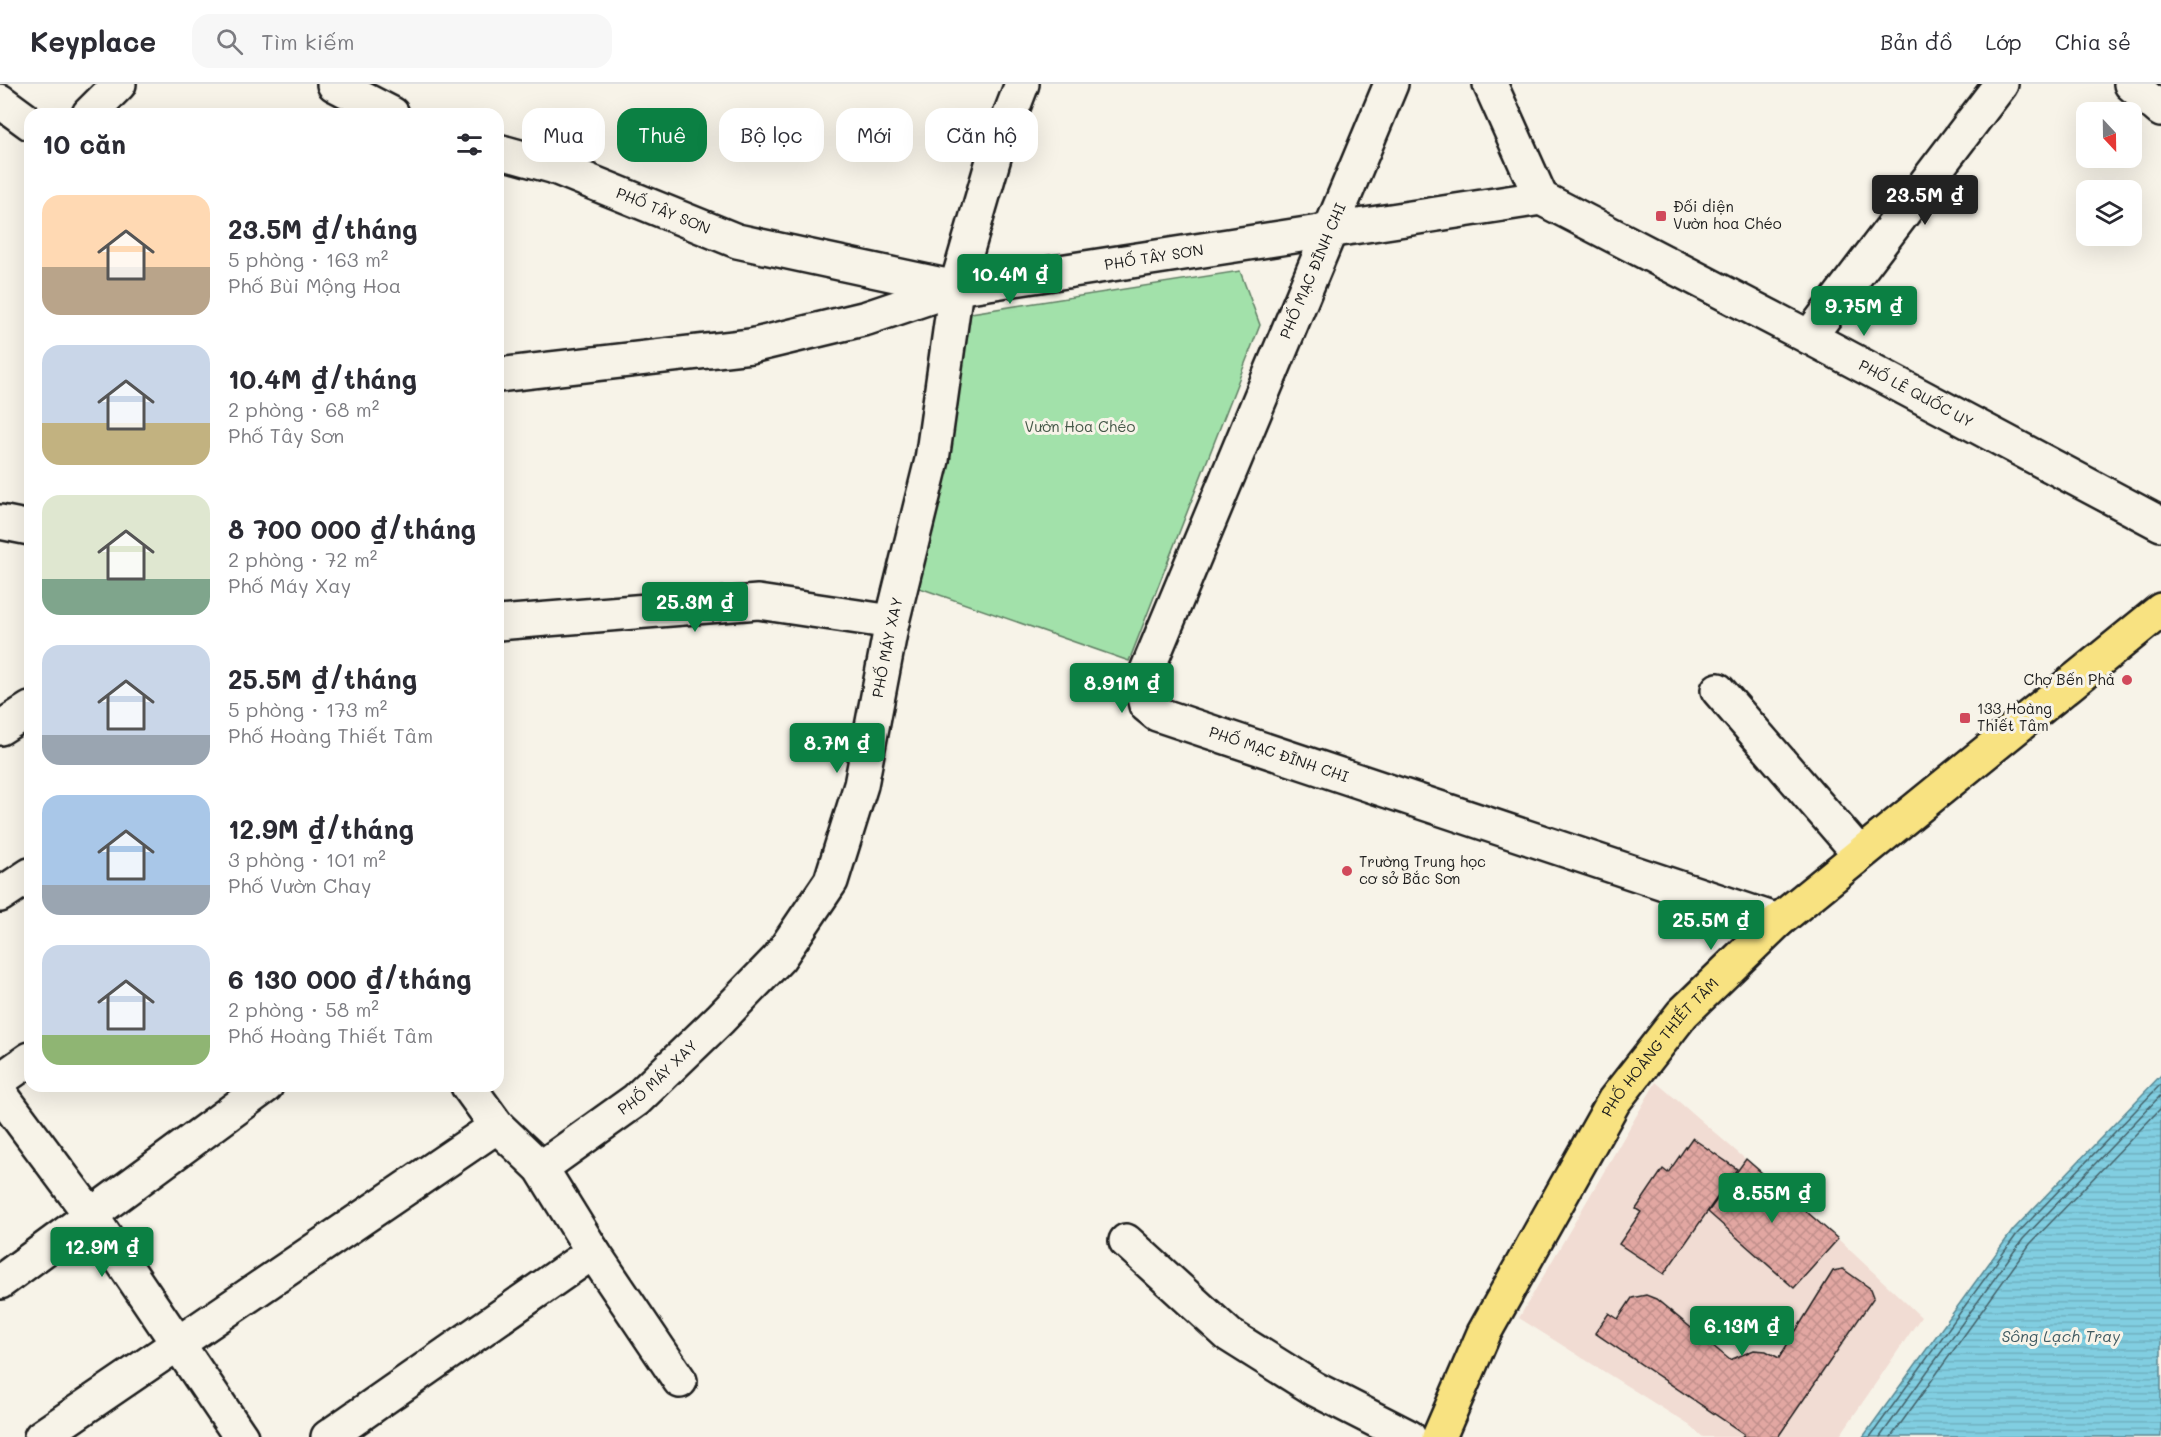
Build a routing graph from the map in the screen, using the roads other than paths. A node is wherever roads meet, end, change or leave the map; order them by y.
1 (119, 84) edge
2 (334, 84) edge
3 (1022, 84) edge
4 (1391, 84) edge
5 (1490, 84) edge
6 (2001, 84) edge
7 (2131, 84) edge
8 (0, 101) edge
9 (95, 108) edge
10 (380, 108) edge
11 (2161, 110) edge
12 (24, 119) edge
13 (504, 153) edge
14 (1541, 198) junction
15 (1330, 231) junction
16 (956, 288) junction
17 (1809, 337) junction
18 (504, 374) edge
19 (0, 522) edge
20 (2161, 524) edge
21 (24, 527) edge
22 (2161, 610) edge
23 (892, 622) junction
24 (504, 623) edge
25 (1718, 690) dead end
26 (24, 713) edge
27 (0, 728) edge
28 (1859, 853) junction
29 (24, 879) edge
30 (0, 895) edge
31 (1778, 921) junction
32 (24, 1063) edge
33 (0, 1080) edge
34 (258, 1092) edge
35 (472, 1092) edge
36 (0, 1093) edge
37 (497, 1126) junction
38 (541, 1167) junction
39 (90, 1214) junction
40 (1126, 1241) dead end
41 (593, 1251) junction
42 (0, 1282) edge
43 (177, 1344) junction
44 (680, 1381) dead end
45 (41, 1437) edge
46 (241, 1437) edge
47 (328, 1437) edge
48 (1409, 1437) edge
49 (1439, 1437) edge

1 - 9 street
2 - 10 street
3 - 16 street, PHỐ MÁY XAY
4 - 15 street, PHỐ MẠC ĐĨNH CHI
5 - 14 street
6 - 17 street
7 - 11 street
8 - 12 street
13 - 16 street, PHỐ TÂY SƠN
14 - 15 street, PHỐ TÂY SƠN
14 - 17 street, PHỐ LÊ QUỐC UY
15 - 16 street, PHỐ TÂY SƠN
15 - 31 street, PHỐ MẠC ĐĨNH CHI
16 - 18 street
16 - 23 street, PHỐ MÁY XAY
17 - 20 street, PHỐ LÊ QUỐC UY
19 - 21 street
22 - 28 main road, PHỐ HOÀNG THIẾT TÂM
23 - 24 street
23 - 38 street, PHỐ MÁY XAY
25 - 28 street
26 - 27 street
28 - 31 main road, PHỐ HOÀNG THIẾT TÂM
29 - 30 street
31 - 49 main road, PHỐ HOÀNG THIẾT TÂM
32 - 33 street
34 - 39 street
35 - 37 street
36 - 39 street
37 - 38 street
37 - 43 street
38 - 41 street
39 - 42 street
39 - 43 street
40 - 48 street
41 - 44 street
41 - 47 street
43 - 45 street
43 - 46 street

